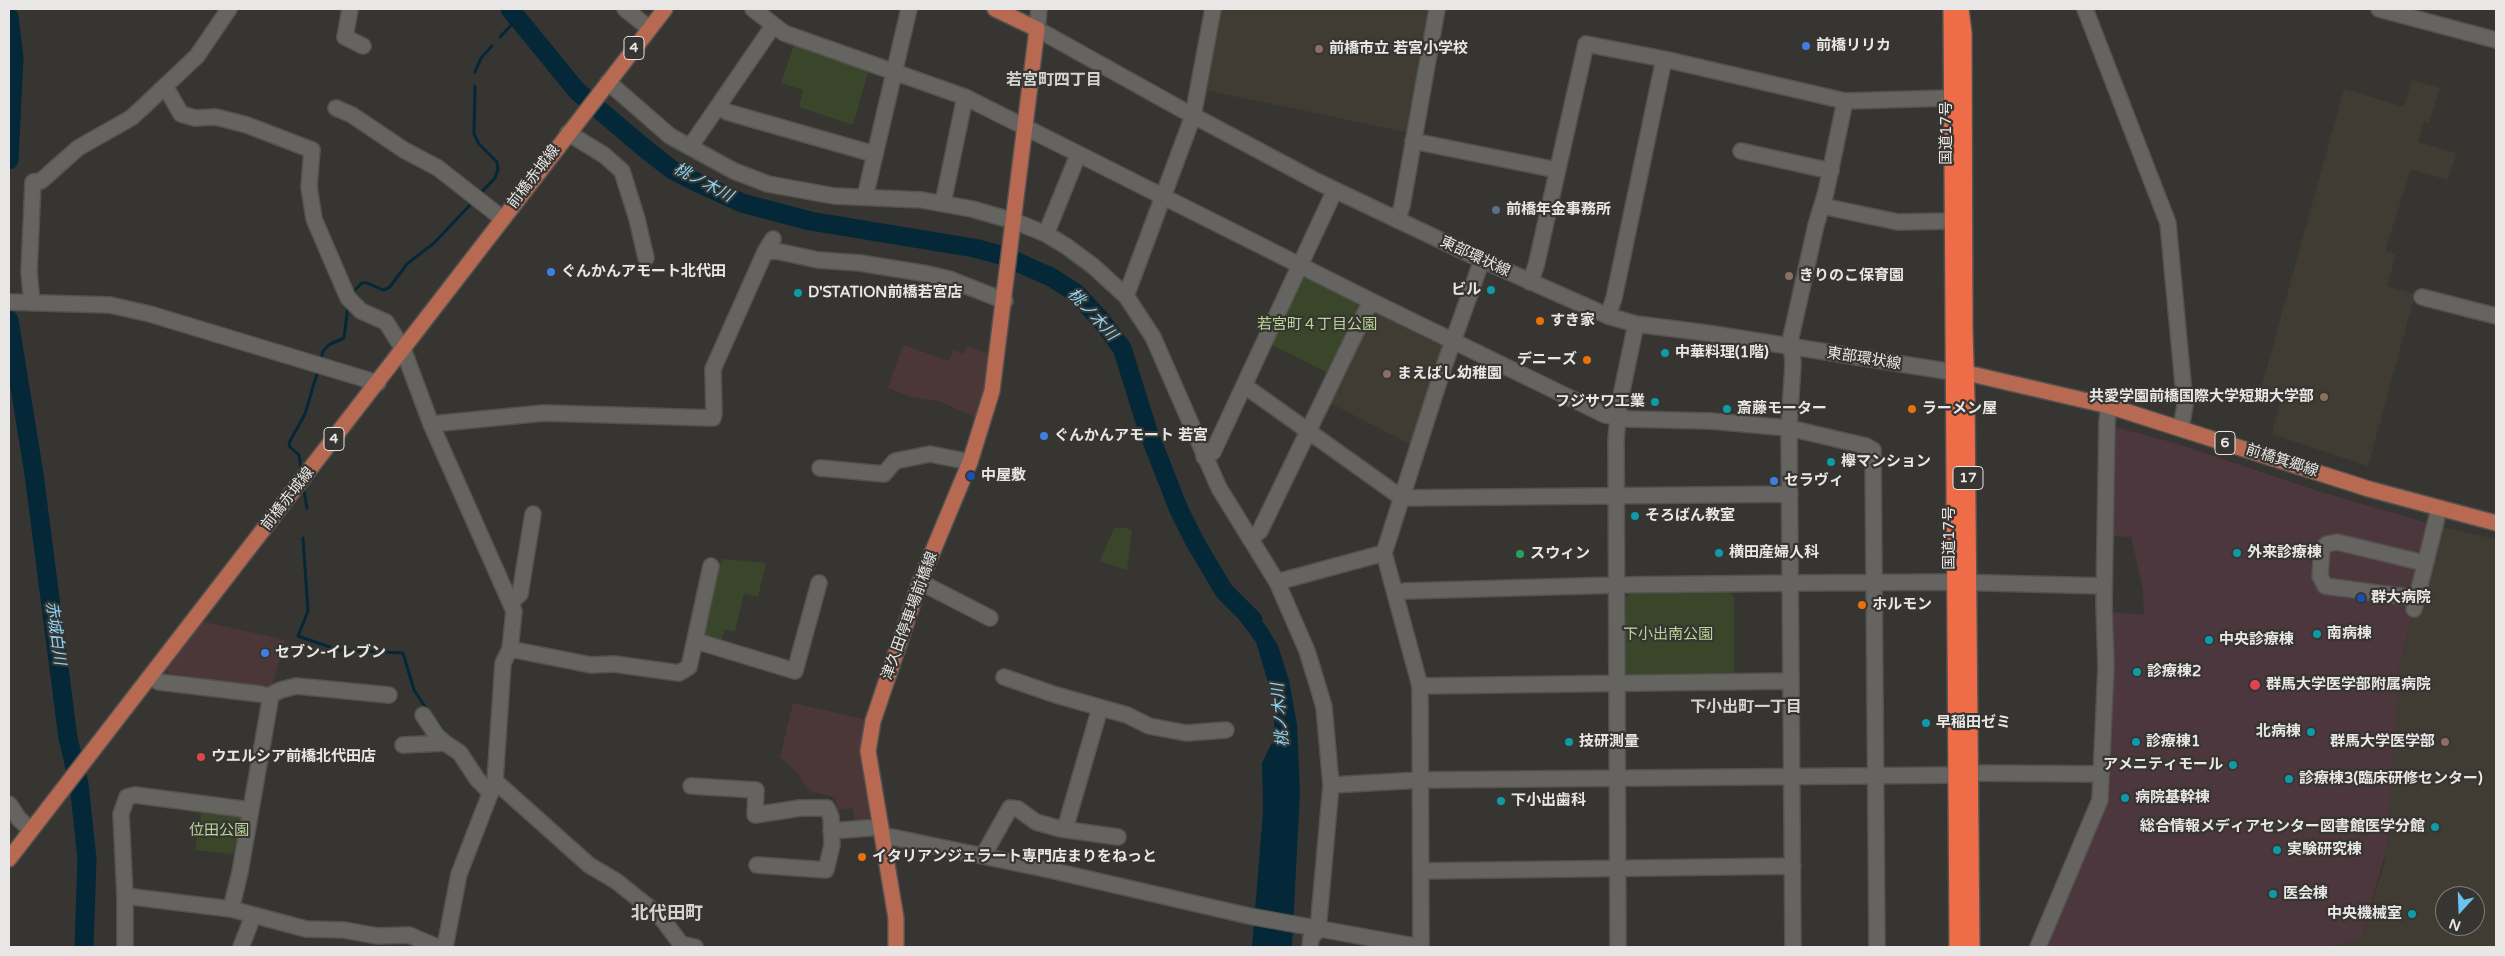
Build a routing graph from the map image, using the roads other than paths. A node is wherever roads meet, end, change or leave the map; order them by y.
1 (229, 9) edge
2 (350, 9) edge
3 (625, 9) edge
4 (664, 9) edge
5 (753, 9) edge
6 (909, 9) edge
7 (995, 9) edge
8 (1039, 9) edge
9 (1213, 9) edge
10 (1437, 9) edge
11 (1951, 9) edge
12 (1961, 9) edge
13 (2085, 9) edge
14 (2378, 9) edge
15 (773, 26) junction
16 (649, 28) junction
17 (1037, 29) junction
18 (2496, 40) edge
19 (363, 46) dead end
20 (1664, 59) junction
21 (894, 71) junction
22 (606, 85) junction
23 (165, 86) junction
24 (965, 97) junction
25 (1950, 98) junction
26 (1845, 100) junction
27 (718, 106) junction
28 (336, 108) dead end
29 (1193, 116) junction
30 (572, 128) junction
31 (1025, 128) junction
32 (1413, 141) junction
33 (690, 147) junction
34 (1741, 150) dead end
35 (874, 154) junction
36 (1078, 155) junction
37 (1557, 170) junction
38 (1831, 170) junction
39 (1335, 190) junction
40 (865, 197) junction
41 (1164, 198) junction
42 (943, 203) junction
43 (1822, 206) junction
44 (503, 219) junction
45 (1014, 220) junction
46 (1397, 220) junction
47 (1951, 221) junction
48 (1046, 234) junction
49 (646, 258) dead end
50 (1482, 260) junction
51 (1299, 263) junction
52 (1530, 282) junction
53 (1005, 296) junction
54 (1126, 296) junction
55 (2422, 297) dead end
56 (1371, 301) junction
57 (9, 302) edge
58 (30, 303) junction
59 (1608, 316) junction
60 (2496, 316) edge
61 (1636, 324) junction
62 (1452, 340) junction
63 (1792, 348) junction
64 (403, 349) junction
65 (1960, 373) junction
66 (378, 383) junction
67 (1245, 386) junction
68 (2109, 406) junction
69 (1617, 418) junction
70 (432, 424) junction
71 (1789, 428) junction
72 (2181, 428) junction
73 (1309, 431) junction
74 (1204, 457) junction
75 (970, 462) junction
76 (820, 468) dead end
77 (1790, 494) junction
78 (1617, 496) junction
79 (1402, 498) junction
80 (2439, 509) junction
81 (533, 514) dead end
82 (2496, 523) edge
83 (1250, 539) junction
84 (1384, 553) junction
85 (2424, 563) junction
86 (711, 566) dead end
87 (920, 582) junction
88 (1277, 582) junction
89 (1790, 582) junction
90 (1874, 582) junction
91 (1961, 582) junction
92 (818, 583) dead end
93 (1616, 585) junction
94 (2104, 586) junction
95 (1396, 593) junction
96 (511, 602) junction
97 (990, 618) dead end
98 (696, 640) junction
99 (510, 649) junction
100 (150, 677) junction
101 (1004, 677) dead end
102 (1791, 681) junction
103 (1617, 682) junction
104 (1420, 686) junction
105 (264, 695) junction
106 (389, 695) dead end
107 (1100, 708) junction
108 (423, 715) dead end
109 (1226, 730) dead end
110 (445, 743) junction
111 (403, 745) dead end
112 (1971, 774) junction
113 (2102, 774) junction
114 (1955, 775) junction
115 (1792, 776) junction
116 (1875, 776) junction
117 (1617, 778) junction
118 (1421, 780) junction
119 (1331, 785) junction
120 (691, 786) dead end
121 (493, 787) junction
122 (9, 804) edge
123 (250, 810) junction
124 (1065, 829) junction
125 (31, 830) junction
126 (832, 831) junction
127 (881, 831) junction
128 (1118, 837) dead end
129 (983, 856) junction
130 (9, 859) edge
131 (757, 865) dead end
132 (1793, 866) junction
133 (1617, 868) junction
134 (1422, 871) junction
135 (125, 896) junction
136 (231, 908) junction
137 (253, 916) junction
138 (1318, 930) junction
139 (126, 947) edge
140 (240, 947) edge
141 (437, 947) edge
142 (445, 947) edge
143 (695, 947) edge
144 (896, 947) edge
145 (1310, 947) edge
146 (1421, 947) edge
147 (1618, 947) edge
148 (1794, 947) edge
149 (1877, 947) edge
150 (1957, 947) edge
151 (1972, 947) edge
152 (2038, 947) edge

1 - 23 street
2 - 19 street
3 - 16 street
4 - 16 main road, 4
5 - 15 street
6 - 21 street
7 - 17 main road
8 - 17 street
9 - 29 street
10 - 32 street
11 - 25 highway, 国道17号 / 17
12 - 65 highway, 国道17号 / 17
13 - 72 street
14 - 18 street
15 - 21 street
15 - 27 street
16 - 22 main road, 4
17 - 29 street, 東部環状線
17 - 31 main road
20 - 26 street
20 - 37 street
20 - 59 street
21 - 24 street
21 - 35 street
22 - 30 main road, 4
22 - 33 street
23 - 58 street
23 - 64 street
24 - 31 street
24 - 42 street
25 - 26 street
25 - 47 highway, 国道17号 / 17
26 - 38 street
27 - 33 street
27 - 35 street
28 - 44 street
29 - 39 street, 東部環状線
29 - 41 street
30 - 44 main road, 前橋赤城線 / 4
30 - 49 street
31 - 36 street
31 - 45 main road
32 - 37 street
32 - 46 street
33 - 40 street
34 - 38 street
35 - 40 street
36 - 41 street
36 - 48 street
37 - 52 street
38 - 43 street
39 - 46 street, 東部環状線
39 - 51 street
40 - 42 street
41 - 51 street
41 - 54 street
42 - 45 street
43 - 47 street
43 - 63 street
44 - 64 main road, 前橋赤城線 / 4
45 - 48 street
45 - 53 main road, 津久田停車場前橋線
46 - 50 street, 東部環状線
47 - 65 highway, 国道17号 / 17
48 - 54 street
50 - 52 street, 東部環状線
50 - 62 street
51 - 56 street
51 - 67 street
52 - 59 street, 東部環状線
53 - 70 street
53 - 75 main road, 津久田停車場前橋線
54 - 74 street
55 - 60 street
56 - 62 street
56 - 73 street
57 - 58 street
58 - 66 street
59 - 61 street, 東部環状線
61 - 63 street, 東部環状線
61 - 69 street
62 - 69 street
62 - 79 street
63 - 65 street, 東部環状線
63 - 71 street
64 - 66 main road, 前橋赤城線 / 4
64 - 70 street
65 - 68 main road, 前橋箕郷線 / 6
65 - 91 highway, 国道17号 / 17
66 - 100 main road, 前橋赤城線 / 4
67 - 73 street
67 - 74 street
68 - 72 main road, 前橋箕郷線 / 6
68 - 94 street
69 - 71 street
69 - 78 street
70 - 96 street
71 - 77 street
71 - 90 street
72 - 80 main road, 前橋箕郷線 / 6
73 - 79 street
73 - 83 street
74 - 83 street
75 - 76 street
75 - 87 main road, 津久田停車場前橋線
77 - 78 street
77 - 89 street
78 - 79 street
78 - 93 street
79 - 84 street
80 - 82 main road, 前橋箕郷線 / 6
80 - 85 street
81 - 96 street
83 - 88 street
84 - 88 street
84 - 95 street
85 - 85 street
86 - 98 street
87 - 97 street
87 - 127 main road, 津久田停車場前橋線
88 - 119 street
89 - 90 street
89 - 93 street
89 - 102 street
90 - 91 street
90 - 116 street
91 - 94 street
91 - 112 highway, 国道17号 / 17
91 - 114 highway, 国道17号 / 17
92 - 98 street
93 - 95 street
93 - 103 street
94 - 113 street
95 - 104 street
96 - 99 street
98 - 99 street
99 - 121 street
100 - 105 street
100 - 125 main road, 前橋赤城線 / 4
101 - 107 street
102 - 103 street
102 - 115 street
103 - 104 street
103 - 117 street
104 - 118 street
105 - 106 street
105 - 123 street
107 - 109 street
107 - 124 street
108 - 110 street
110 - 111 street
110 - 121 street
112 - 113 street
112 - 151 highway, 国道17号 / 17
113 - 152 street
114 - 116 street
114 - 150 highway, 国道17号 / 17
115 - 116 street
115 - 117 street
115 - 132 street
116 - 149 street
117 - 118 street
117 - 133 street
118 - 119 street
118 - 134 street
119 - 138 street
120 - 126 street
121 - 142 street
121 - 143 street
122 - 125 street
123 - 135 street
123 - 136 street
124 - 128 street
124 - 129 street
125 - 130 main road, 4
126 - 127 street
126 - 131 street
127 - 129 street
127 - 144 main road, 津久田停車場前橋線
129 - 138 street
132 - 133 street
132 - 148 street
133 - 134 street
133 - 147 street
134 - 146 street
135 - 136 street
135 - 139 street
136 - 137 street
137 - 140 street
137 - 141 street
138 - 145 street
138 - 146 street

